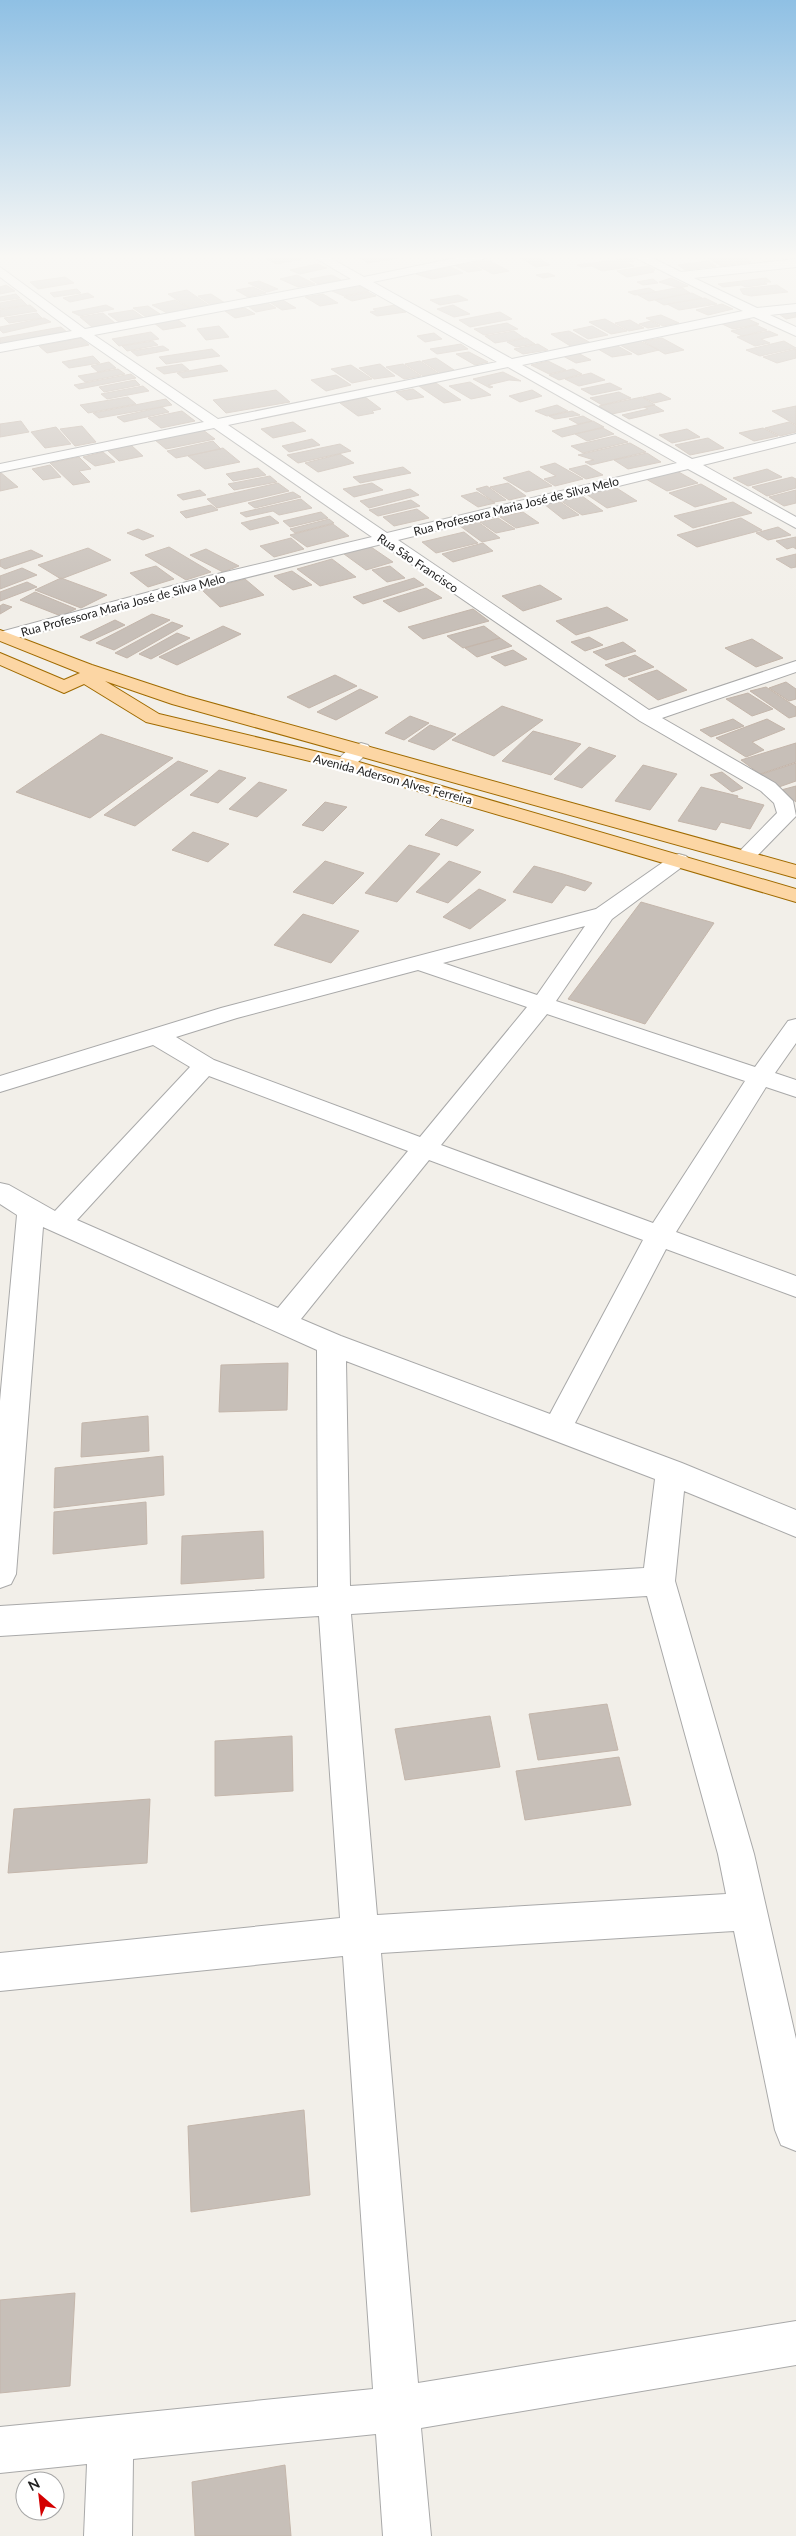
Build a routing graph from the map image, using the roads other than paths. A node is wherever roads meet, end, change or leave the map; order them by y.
1 (145, 374) edge
2 (449, 374) edge
3 (531, 374) edge
4 (216, 422) junction
5 (796, 438) edge
6 (690, 464) junction
7 (0, 468) edge
8 (796, 524) edge
9 (382, 539) junction
10 (2, 636) edge
11 (0, 658) edge
12 (796, 666) edge
13 (646, 717) junction
14 (361, 749) junction
15 (345, 764) junction
16 (746, 856) junction
17 (679, 860) junction
18 (796, 872) edge
19 (796, 896) edge
20 (604, 914) junction
21 (419, 963) junction
22 (542, 1004) junction
23 (796, 1026) edge
24 (156, 1036) junction
25 (205, 1066) junction
26 (760, 1077) junction
27 (0, 1084) edge
28 (796, 1089) edge
29 (423, 1148) junction
30 (0, 1192) edge
31 (31, 1211) junction
32 (59, 1223) junction
33 (659, 1236) junction
34 (796, 1287) edge
35 (282, 1323) junction
36 (331, 1344) junction
37 (557, 1429) junction
38 (671, 1472) junction
39 (796, 1524) edge
40 (0, 1574) edge
41 (659, 1581) junction
42 (334, 1601) junction
43 (0, 1621) edge
44 (748, 1911) junction
45 (360, 1935) junction
46 (0, 1972) edge
47 (796, 2130) edge
48 (796, 2343) edge
49 (398, 2409) junction
50 (110, 2439) junction
51 (0, 2450) edge
52 (108, 2536) edge
53 (407, 2536) edge

1 - 4 street, Rua São Francisco
2 - 4 street
3 - 6 street
4 - 7 street
4 - 9 street, Rua São Francisco
5 - 6 street, Rua Professora Maria José de Silva Melo
6 - 8 street
6 - 9 street, Rua Professora Maria José de Silva Melo
9 - 10 street, Rua Professora Maria José de Silva Melo
9 - 13 street, Rua São Francisco
10 - 14 main road, Avenida Aderson Alves Ferreira
11 - 15 main road, Avenida Aderson Alves Ferreira
12 - 13 street
13 - 16 street, Rua São Francisco
14 - 15 street
14 - 16 main road, Avenida Aderson Alves Ferreira
15 - 17 main road, Avenida Aderson Alves Ferreira
16 - 18 main road, Avenida Aderson Alves Ferreira
17 - 19 main road, Avenida Aderson Alves Ferreira
17 - 20 street
20 - 21 street
20 - 22 street
21 - 22 street
21 - 24 street
22 - 26 street
22 - 29 street
23 - 26 street
24 - 25 street
24 - 27 street
25 - 29 street
25 - 32 street
26 - 28 street
26 - 33 street
29 - 33 street
29 - 35 street
30 - 31 street
31 - 32 street
31 - 40 street
32 - 35 street
33 - 34 street
33 - 37 street
35 - 36 street
36 - 37 street
36 - 42 street
37 - 38 street
38 - 39 street
38 - 41 street
41 - 42 street
41 - 44 street
42 - 43 street
42 - 45 street
44 - 45 street
44 - 47 street
45 - 46 street
45 - 49 street
48 - 49 street
49 - 50 street
49 - 53 street
50 - 51 street
50 - 52 street

